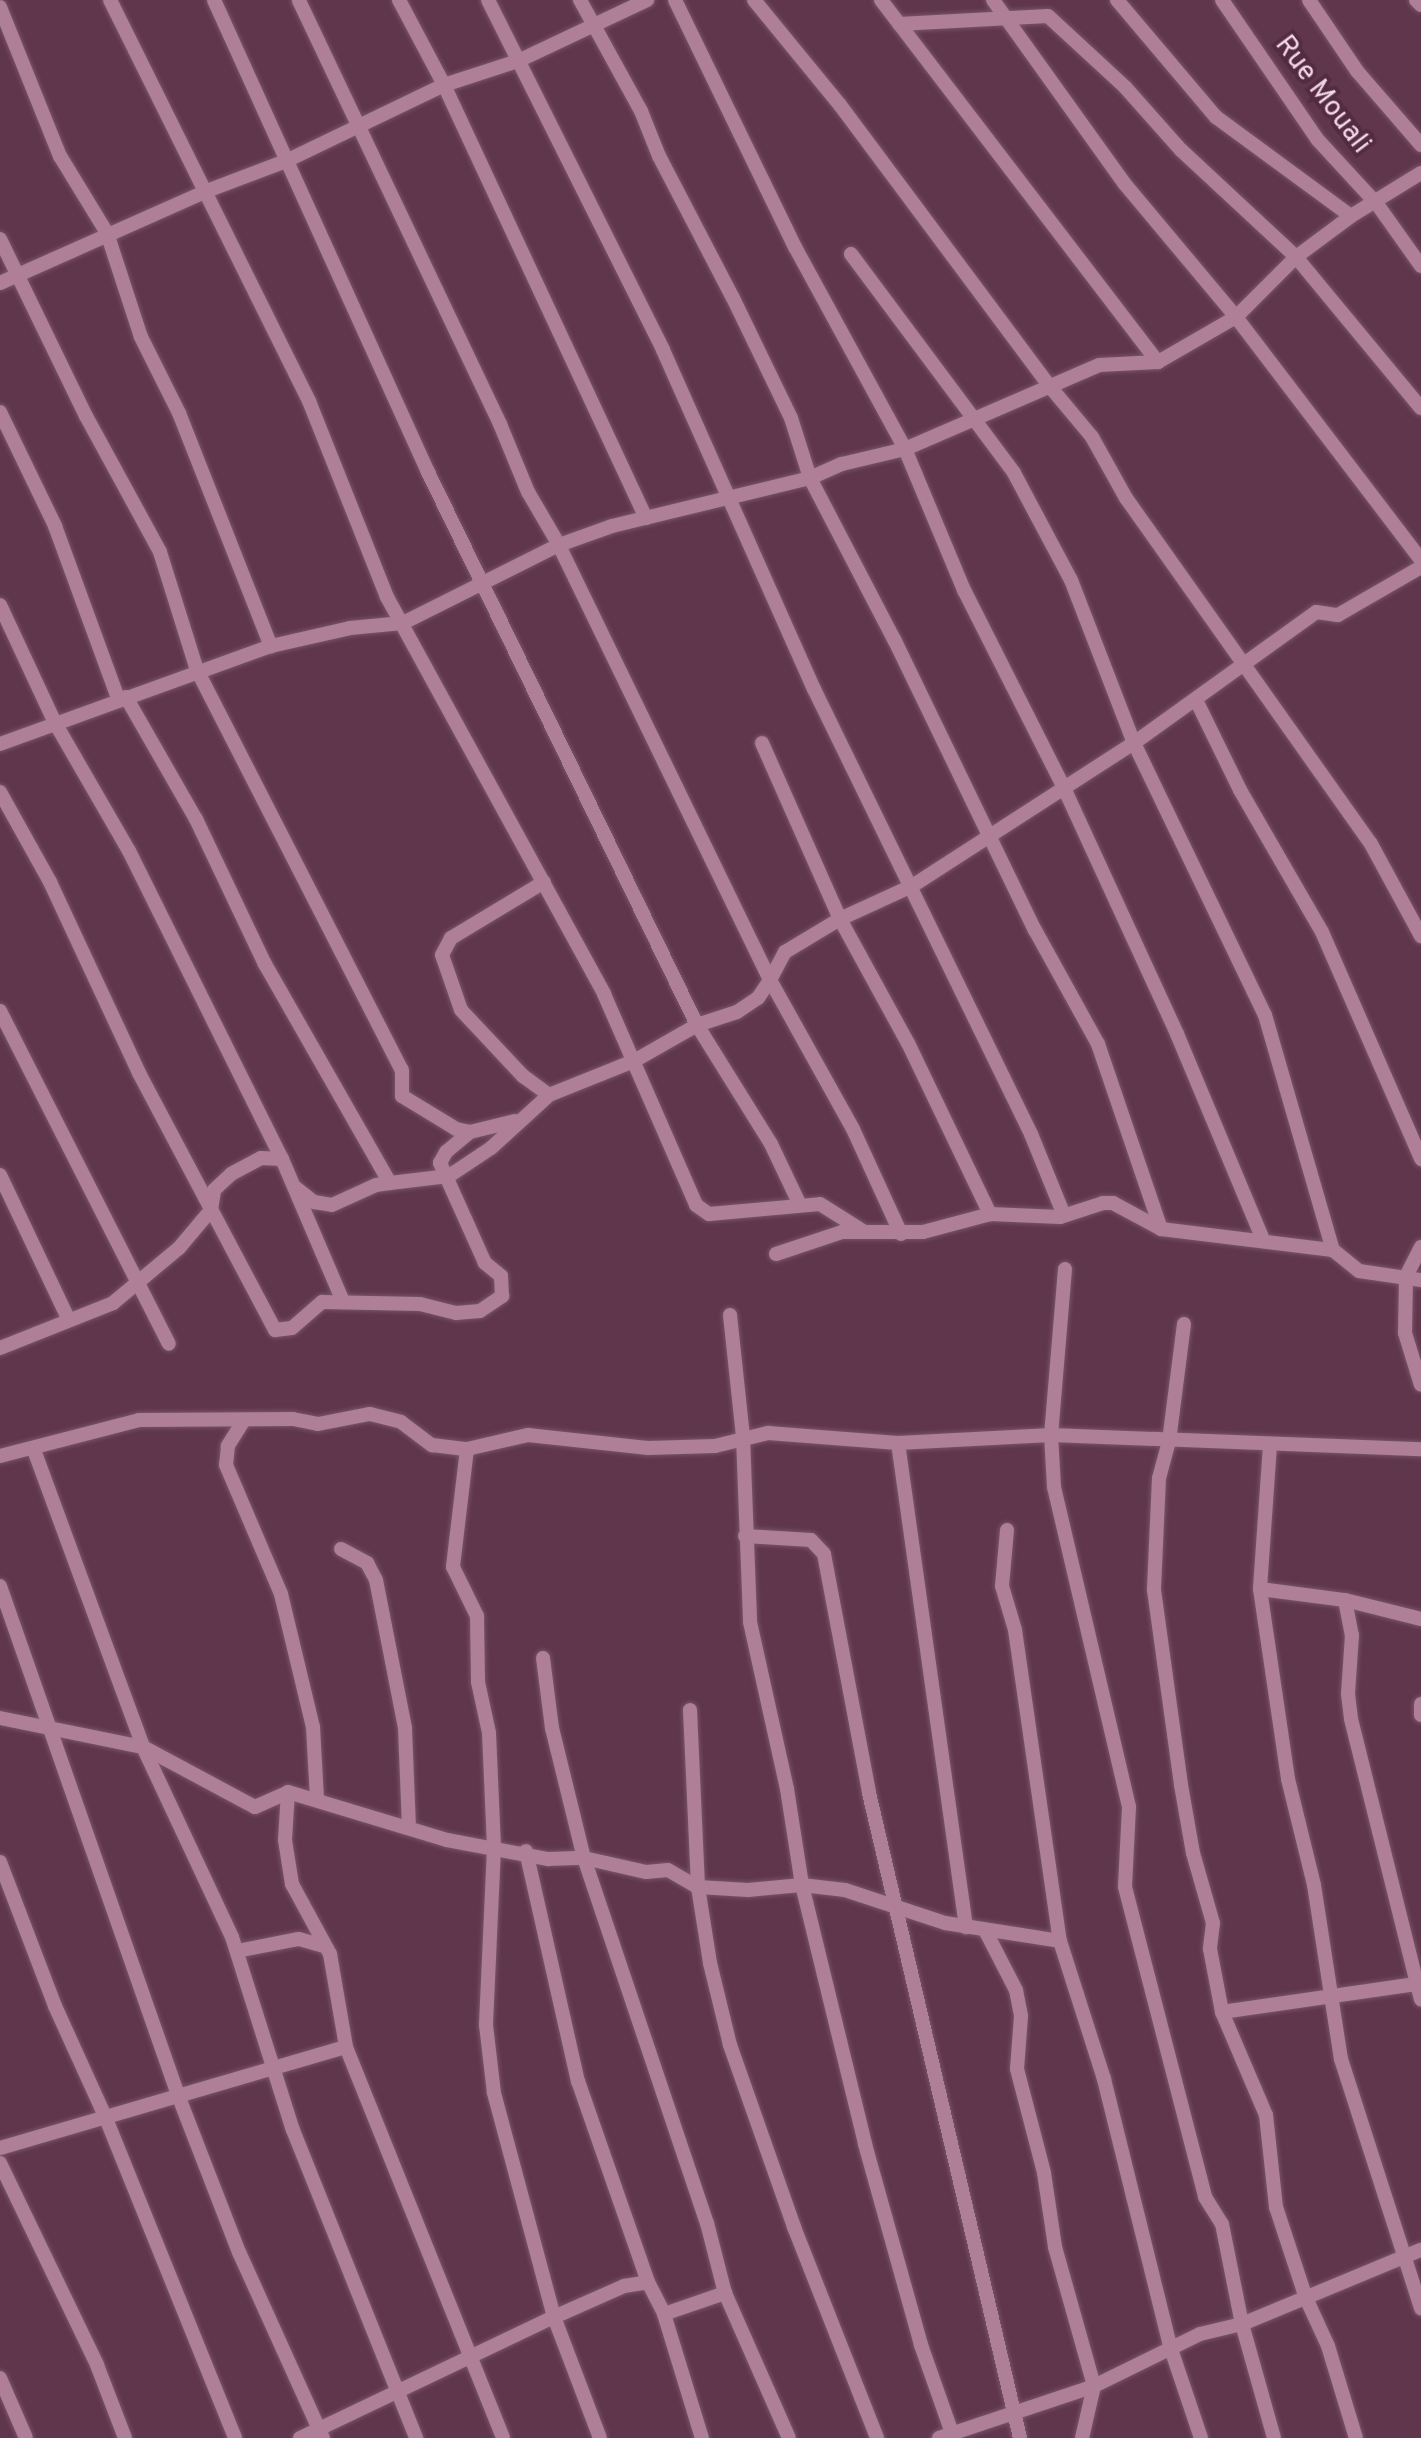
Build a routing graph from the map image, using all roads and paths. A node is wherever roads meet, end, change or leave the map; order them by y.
1 (14, 0) edge
2 (110, 0) edge
3 (214, 0) edge
4 (299, 0) edge
5 (399, 0) edge
6 (488, 0) edge
7 (580, 0) edge
8 (647, 0) edge
9 (675, 0) edge
10 (754, 0) edge
11 (880, 0) edge
12 (994, 0) edge
13 (1117, 0) edge
14 (1222, 0) edge
15 (1309, 0) edge
16 (0, 6) edge
17 (1003, 15) junction
18 (592, 23) junction
19 (899, 24) junction
20 (518, 61) junction
21 (444, 85) junction
22 (359, 125) junction
23 (1421, 144) edge
24 (286, 161) junction
25 (1421, 173) edge
26 (204, 192) junction
27 (1377, 204) junction
28 (1351, 216) junction
29 (106, 233) junction
30 (0, 238) edge
31 (851, 254) dead end
32 (1296, 257) junction
33 (1421, 266) edge
34 (17, 276) junction
35 (0, 282) edge
36 (1236, 317) junction
37 (1158, 362) junction
38 (1052, 389) junction
39 (1421, 408) edge
40 (0, 412) edge
41 (974, 422) junction
42 (906, 449) junction
43 (810, 478) junction
44 (731, 497) junction
45 (646, 518) junction
46 (559, 545) junction
47 (1421, 560) edge
48 (1421, 567) edge
49 (486, 584) junction
50 (0, 605) edge
51 (402, 623) junction
52 (271, 646) junction
53 (1242, 666) junction
54 (197, 670) junction
55 (122, 698) junction
56 (1196, 700) junction
57 (54, 721) junction
58 (762, 742) dead end
59 (1134, 743) junction
60 (0, 744) edge
61 (1064, 788) junction
62 (0, 792) edge
63 (991, 835) junction
64 (544, 882) junction
65 (912, 886) junction
66 (840, 919) junction
67 (1421, 936) edge
68 (770, 980) junction
69 (0, 1012) edge
70 (697, 1025) junction
71 (634, 1061) junction
72 (549, 1095) junction
73 (516, 1121) junction
74 (470, 1132) junction
75 (1421, 1159) edge
76 (282, 1160) junction
77 (0, 1175) edge
78 (449, 1176) junction
79 (390, 1183) junction
80 (296, 1188) junction
81 (799, 1204) junction
82 (211, 1210) junction
83 (1063, 1213) junction
84 (990, 1214) junction
85 (1161, 1230) junction
86 (864, 1231) junction
87 (901, 1234) junction
88 (1263, 1240) junction
89 (1421, 1247) edge
90 (1333, 1250) junction
91 (776, 1254) dead end
92 (1065, 1269) dead end
93 (1414, 1279) edge
94 (137, 1286) junction
95 (343, 1301) junction
96 (730, 1315) dead end
97 (68, 1318) junction
98 (1184, 1324) dead end
99 (169, 1344) dead end
100 (0, 1348) edge
101 (1421, 1385) edge
102 (244, 1420) junction
103 (1051, 1434) junction
104 (743, 1437) junction
105 (1169, 1441) junction
106 (898, 1443) junction
107 (1270, 1445) junction
108 (1421, 1448) edge
109 (467, 1449) junction
110 (34, 1450) junction
111 (0, 1456) edge
112 (1007, 1530) dead end
113 (746, 1536) junction
114 (340, 1549) dead end
115 (0, 1586) edge
116 (1260, 1588) junction
117 (1346, 1600) junction
118 (1421, 1619) edge
119 (543, 1658) dead end
120 (1421, 1704) edge
121 (690, 1710) dead end
122 (1421, 1715) edge
123 (0, 1718) edge
124 (52, 1728) junction
125 (142, 1746) junction
126 (288, 1792) junction
127 (317, 1798) junction
128 (409, 1827) junction
129 (494, 1848) junction
130 (526, 1851) junction
131 (584, 1858) junction
132 (0, 1862) edge
133 (802, 1885) junction
134 (698, 1886) junction
135 (895, 1908) junction
136 (966, 1927) junction
137 (985, 1930) junction
138 (1060, 1941) junction
139 (324, 1946) junction
140 (236, 1952) junction
141 (1419, 1992) edge
142 (1331, 1996) junction
143 (1222, 2012) junction
144 (346, 2047) junction
145 (274, 2068) junction
146 (178, 2095) junction
147 (105, 2116) junction
148 (0, 2148) edge
149 (0, 2162) edge
150 (1421, 2250) edge
151 (1404, 2256) junction
152 (648, 2282) junction
153 (726, 2293) junction
154 (1306, 2298) junction
155 (1421, 2308) edge
156 (664, 2314) junction
157 (554, 2317) junction
158 (1242, 2324) junction
159 (1170, 2346) junction
160 (472, 2358) junction
161 (0, 2378) edge
162 (1094, 2386) junction
163 (399, 2393) junction
164 (1014, 2410) junction
165 (321, 2433) edge
166 (946, 2436) edge
167 (26, 2438) edge
168 (125, 2438) edge
169 (235, 2438) edge
170 (300, 2438) edge
171 (416, 2438) edge
172 (503, 2438) edge
173 (600, 2438) edge
174 (702, 2438) edge
175 (789, 2438) edge
176 (877, 2438) edge
177 (1020, 2438) edge
178 (1082, 2438) edge
179 (1201, 2438) edge
180 (1274, 2438) edge
181 (1356, 2438) edge

1 - 16 street
2 - 26 street
3 - 24 street
4 - 22 street
5 - 21 street
6 - 20 street
7 - 18 street
8 - 18 street
9 - 42 street
10 - 38 street
11 - 19 street
12 - 17 street
13 - 28 street
14 - 27 street, Rue Mouali
15 - 23 street
16 - 29 street
17 - 19 street
17 - 32 street
17 - 36 street
18 - 20 street
18 - 43 street
19 - 37 street
20 - 21 street
20 - 44 street
21 - 22 street
21 - 45 street
22 - 24 street
22 - 46 street
24 - 26 street
24 - 49 street
25 - 27 street
26 - 29 street
26 - 51 street
27 - 28 street
27 - 33 street, Rue Mouali
28 - 32 street
29 - 34 street
29 - 52 street
30 - 34 street
31 - 41 street
32 - 36 street
32 - 39 street
34 - 35 street
34 - 54 street
36 - 37 street
36 - 47 street
37 - 38 street
38 - 41 street
38 - 53 street
40 - 55 street
41 - 42 street
41 - 59 street
42 - 43 street
42 - 61 street
43 - 44 street
43 - 63 street
44 - 45 street
44 - 65 street
45 - 46 street
46 - 49 street
46 - 68 street
48 - 53 street
49 - 51 street
49 - 70 street
50 - 57 street
51 - 52 street
51 - 64 street
52 - 54 street
53 - 56 street
53 - 67 street
54 - 55 street
54 - 74 street
55 - 57 street
55 - 79 street
56 - 59 street
56 - 75 street
57 - 60 street
57 - 76 street
58 - 66 street
59 - 61 street
59 - 90 street
61 - 63 street
61 - 88 street
62 - 82 street
63 - 65 street
63 - 85 street
64 - 71 street
64 - 72 street
65 - 66 street
65 - 83 street
66 - 68 street
66 - 84 street
68 - 70 street
68 - 87 street
69 - 94 street
70 - 71 street
70 - 81 street
71 - 72 street
71 - 81 street
72 - 73 street
73 - 74 street
73 - 78 street
74 - 78 street
76 - 80 street
76 - 82 street
77 - 97 street
78 - 79 street
78 - 95 street
79 - 80 street
80 - 95 street
81 - 86 street
82 - 94 street
82 - 95 street
83 - 84 street
83 - 85 street
84 - 87 street
85 - 88 street
86 - 87 street
86 - 91 street
88 - 90 street
89 - 93 street
90 - 93 street
92 - 103 street
93 - 101 street
94 - 97 street
94 - 99 street
96 - 104 street
97 - 100 street
98 - 105 street
102 - 109 street
102 - 110 street
102 - 127 street
103 - 105 street
103 - 106 street
103 - 158 street
104 - 106 street
104 - 109 street
104 - 113 street
105 - 107 street
105 - 143 street
106 - 136 street
107 - 108 street
107 - 116 street
109 - 129 street
110 - 111 street
110 - 125 street
112 - 138 street
113 - 133 street
113 - 135 street
114 - 128 street
115 - 124 street
116 - 117 street
116 - 142 street
117 - 118 street
117 - 141 street
119 - 131 street
120 - 122 street
121 - 134 street
123 - 124 street
124 - 125 street
124 - 146 street
125 - 126 street
125 - 140 street
126 - 127 street
126 - 139 street
127 - 128 street
128 - 129 street
129 - 130 street
129 - 157 street
130 - 131 street
130 - 152 street
131 - 134 street
131 - 153 street
132 - 147 street
133 - 134 street
133 - 135 street
133 - 166 street
134 - 176 street
135 - 136 street
135 - 164 street
136 - 137 street
137 - 138 street
137 - 162 street
138 - 159 street
139 - 140 street
139 - 144 street
140 - 145 street
141 - 142 street
142 - 143 street
142 - 151 street
143 - 154 street
144 - 145 street
144 - 160 street
145 - 146 street
145 - 163 street
146 - 147 street
146 - 165 street
147 - 148 street
147 - 169 street
149 - 168 street
150 - 151 street
151 - 154 street
151 - 155 street
152 - 156 street
152 - 157 street
153 - 156 street
153 - 175 street
154 - 158 street
154 - 181 street
156 - 174 street
157 - 160 street
157 - 173 street
158 - 159 street
158 - 180 street
159 - 162 street
159 - 179 street
160 - 163 street
160 - 172 street
161 - 167 street
162 - 164 street
162 - 178 street
163 - 165 street
163 - 171 street
164 - 166 street
164 - 177 street
165 - 170 street

